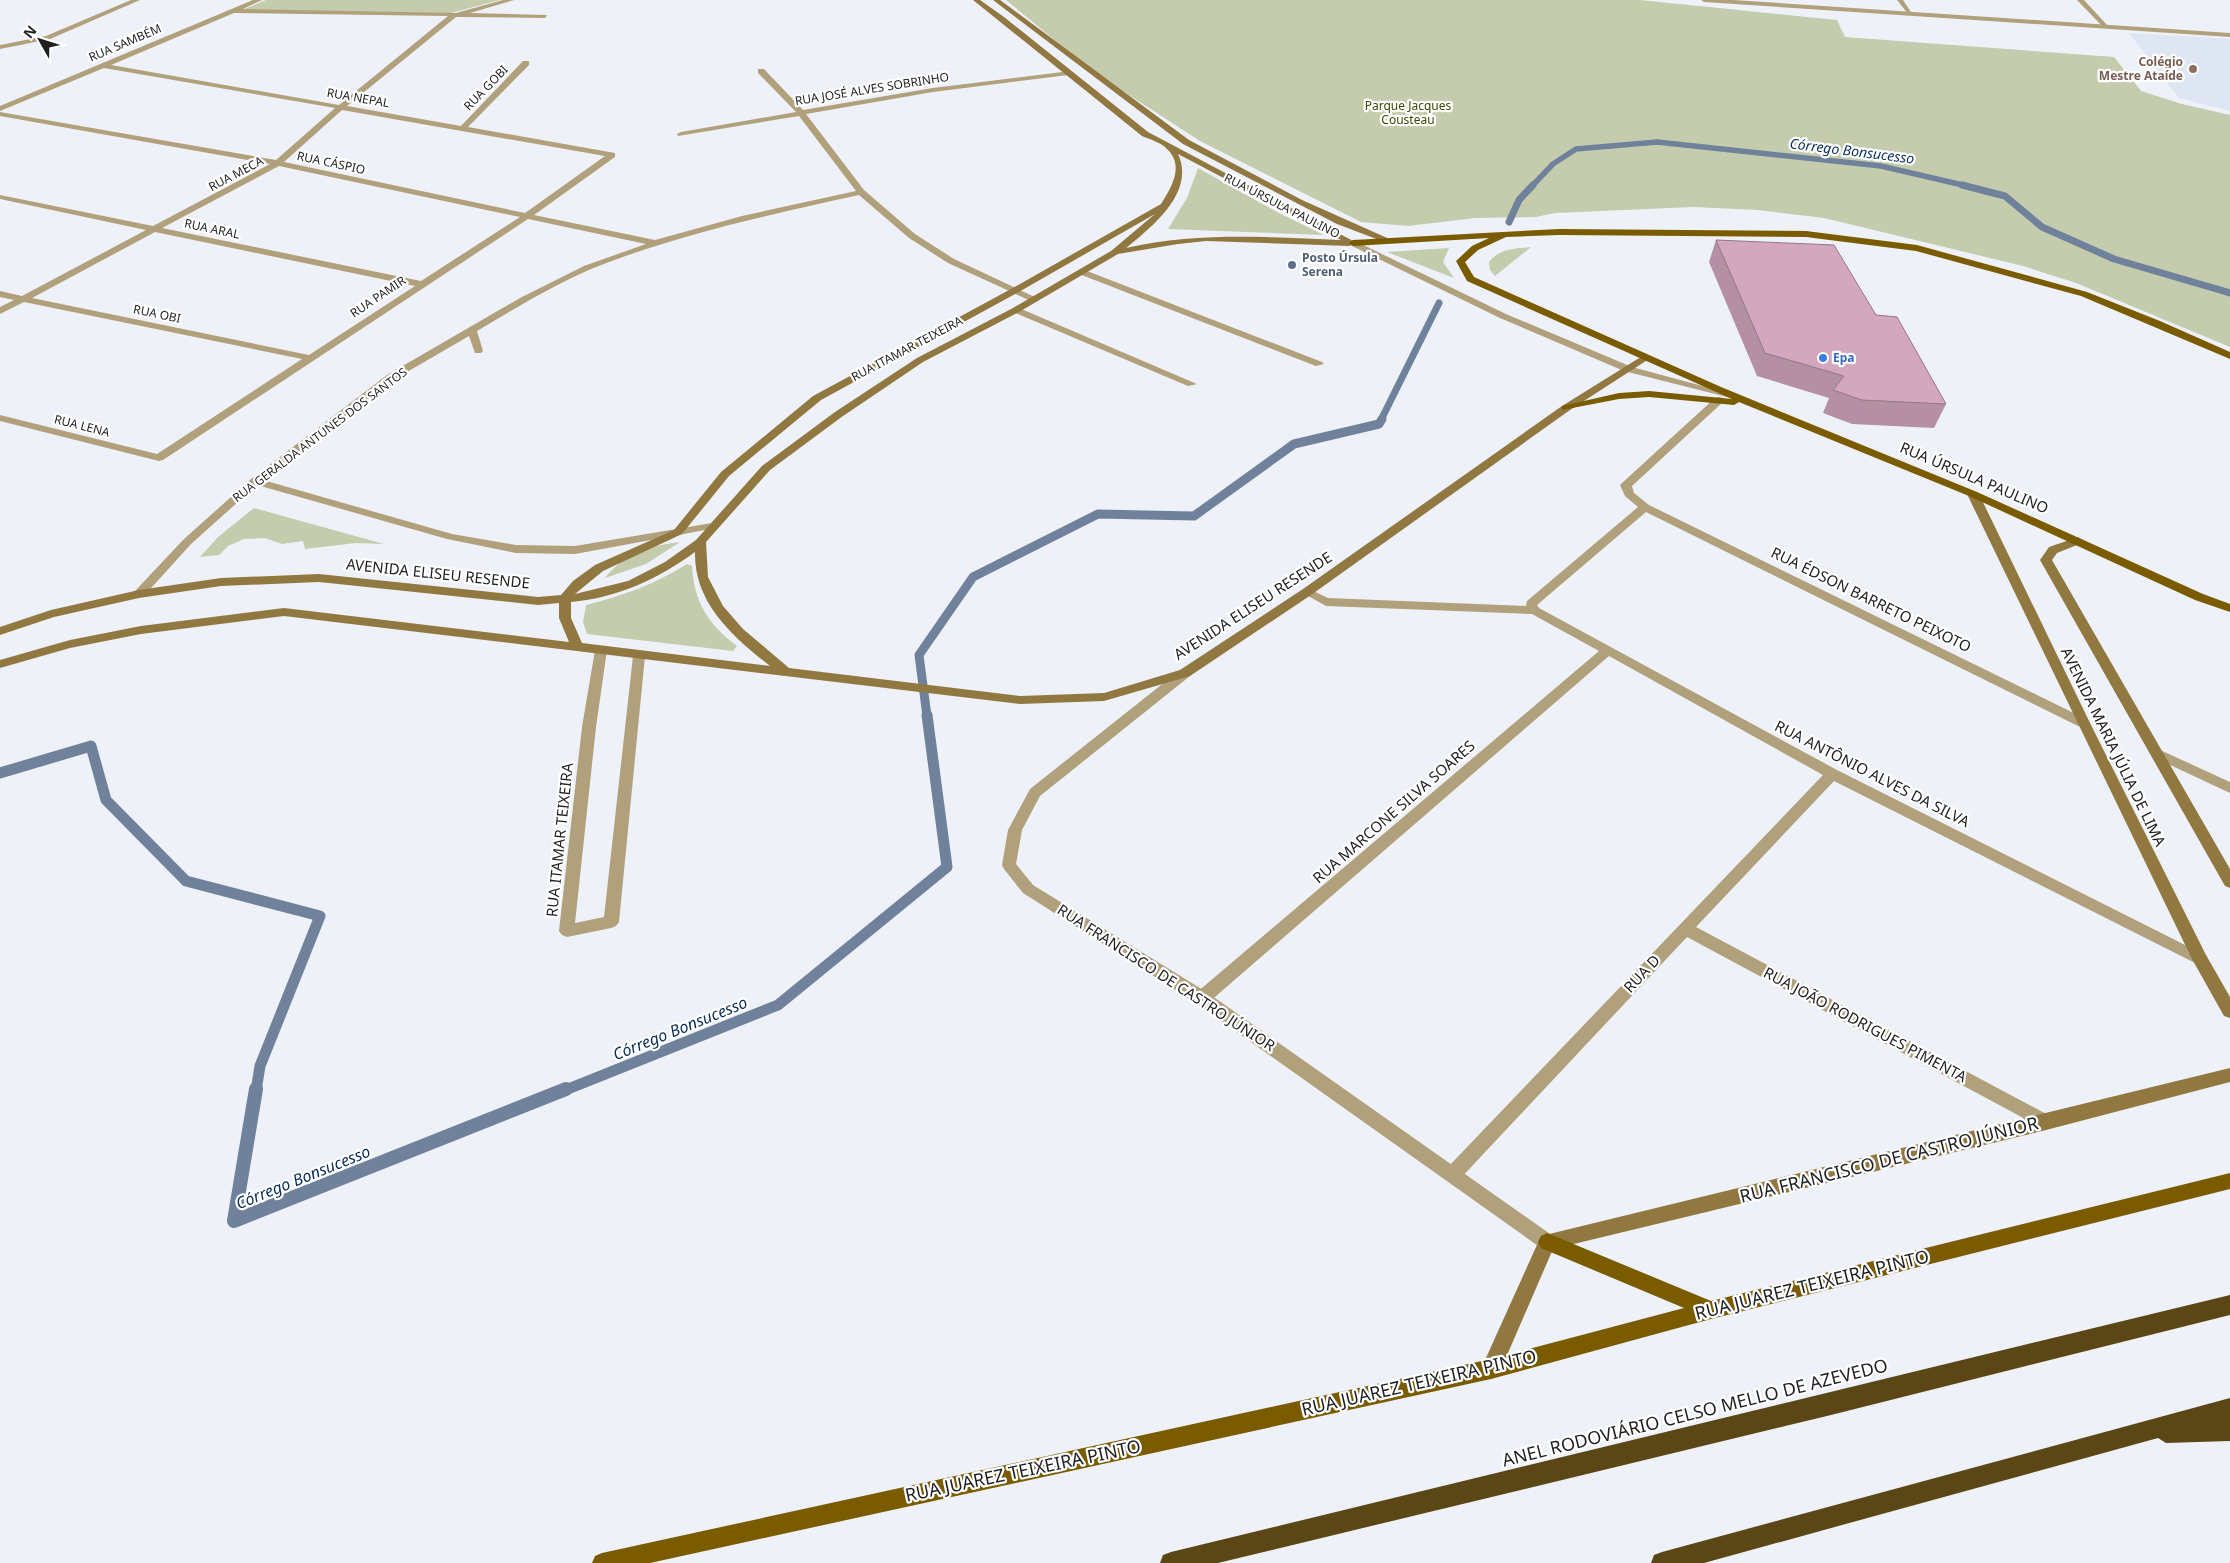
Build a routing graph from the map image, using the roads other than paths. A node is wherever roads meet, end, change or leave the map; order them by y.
1 (138, 0) edge
2 (259, 0) edge
3 (511, 0) edge
4 (976, 0) edge
5 (996, 0) edge
6 (1704, 0) edge
7 (1900, 0) edge
8 (2080, 0) edge
9 (1724, 1) edge
10 (232, 11) junction
11 (1911, 14) junction
12 (454, 15) junction
13 (545, 16) dead end
14 (2106, 27) junction
15 (2230, 35) edge
16 (0, 47) edge
17 (526, 63) dead end
18 (101, 65) junction
19 (761, 71) dead end
20 (1068, 74) junction
21 (341, 107) junction
22 (0, 109) edge
23 (800, 112) junction
24 (0, 114) edge
25 (463, 128) junction
26 (681, 134) dead end
27 (1171, 148) junction
28 (612, 156) joint
29 (278, 163) junction
30 (862, 192) junction
31 (0, 197) edge
32 (1165, 204) junction
33 (528, 215) junction
34 (156, 230) junction
35 (1504, 234) junction
36 (1390, 241) junction
37 (656, 243) junction
38 (1353, 243) junction
39 (1114, 253) junction
40 (1082, 272) junction
41 (420, 284) junction
42 (1014, 291) junction
43 (0, 294) edge
44 (24, 299) junction
45 (1034, 299) junction
46 (1016, 310) junction
47 (0, 311) edge
48 (472, 330) junction
49 (478, 351) dead end
50 (2230, 356) edge
51 (1647, 357) junction
52 (310, 358) junction
53 (1319, 364) dead end
54 (1628, 369) junction
55 (1192, 384) dead end
56 (1732, 396) junction
57 (1719, 400) junction
58 (1758, 407) junction
59 (1566, 408) junction
60 (1, 420) edge
61 (159, 458) joint
62 (254, 481) junction
63 (1973, 494) junction
64 (1645, 507) junction
65 (712, 526) junction
66 (678, 532) junction
67 (2078, 541) junction
68 (700, 542) junction
69 (1307, 592) junction
70 (140, 594) junction
71 (2200, 597) junction
72 (565, 598) junction
73 (2230, 608) edge
74 (1534, 610) junction
75 (2230, 612) edge
76 (0, 631) edge
77 (577, 646) junction
78 (601, 650) junction
79 (1607, 651) junction
80 (639, 656) junction
81 (0, 664) edge
82 (786, 673) junction
83 (1185, 673) junction
84 (2083, 723) junction
85 (2158, 754) junction
86 (1832, 774) junction
87 (2230, 788) edge
88 (2230, 882) edge
89 (1685, 928) junction
90 (2200, 959) junction
91 (1202, 998) junction
92 (2230, 1012) edge
93 (2230, 1075) edge
94 (2046, 1122) junction
95 (1453, 1174) junction
96 (2230, 1181) edge
97 (1547, 1242) junction
98 (2230, 1305) edge
99 (1711, 1310) junction
100 (1491, 1369) junction
101 (2230, 1410) edge
102 (2230, 1430) edge
103 (2132, 1434) junction
104 (602, 1563) edge
105 (1170, 1563) edge
106 (1662, 1563) edge

1 - 16 street
2 - 10 street, RUA SAMBÉM
3 - 12 street
4 - 20 main road, RUA ÚRSULA PAULINO
5 - 36 main road, RUA ÚRSULA PAULINO
6 - 9 street
7 - 11 street
8 - 14 street
9 - 11 street
10 - 12 street
10 - 18 street, RUA SAMBÉM
11 - 14 street
12 - 13 street
12 - 21 street, RUA MECA
14 - 15 street
17 - 25 street, RUA GOBI
18 - 21 street, RUA NEPAL
18 - 22 street, RUA SAMBÉM
19 - 23 street
20 - 23 street, RUA JOSÉ ALVES SOBRINHO
20 - 27 main road, RUA ÚRSULA PAULINO
21 - 25 street, RUA NEPAL
21 - 29 street, RUA MECA
23 - 26 street, RUA JOSÉ ALVES SOBRINHO
23 - 30 street
24 - 29 street, RUA CÁSPIO
25 - 28 street, RUA NEPAL
27 - 32 main road, RUA ITAMAR TEIXEIRA
27 - 38 main road, RUA ÚRSULA PAULINO
28 - 33 street, RUA PAMIR
29 - 33 street, RUA CÁSPIO
29 - 34 street, RUA MECA
30 - 37 street, RUA GERALDA ANTUNES DOS SANTOS
30 - 42 street
31 - 34 street, RUA ARAL
32 - 39 main road, RUA ITAMAR TEIXEIRA
32 - 42 main road, RUA ITAMAR TEIXEIRA
33 - 37 street, RUA CÁSPIO
33 - 41 street, RUA PAMIR
34 - 41 street, RUA ARAL
34 - 44 street, RUA MECA
35 - 36 main road
35 - 50 main road
35 - 51 main road, RUA ÚRSULA PAULINO
36 - 38 main road
37 - 48 street, RUA GERALDA ANTUNES DOS SANTOS
38 - 39 main road, RUA ITAMAR TEIXEIRA
38 - 54 street, RUA ÚRSULA PAULINO
39 - 40 main road, RUA ITAMAR TEIXEIRA
40 - 45 main road, RUA ITAMAR TEIXEIRA
40 - 53 street
41 - 52 street, RUA PAMIR
42 - 45 street
42 - 66 main road, RUA ITAMAR TEIXEIRA
43 - 44 street, RUA OBI
44 - 47 street, RUA MECA
44 - 52 street, RUA OBI
45 - 46 main road, RUA ITAMAR TEIXEIRA
46 - 55 street
46 - 65 main road, RUA ITAMAR TEIXEIRA
48 - 49 street
48 - 62 street, RUA GERALDA ANTUNES DOS SANTOS
51 - 54 main road, AVENIDA ELISEU RESENDE
51 - 56 main road, RUA ÚRSULA PAULINO
52 - 61 street, RUA PAMIR
54 - 56 street, RUA ÚRSULA PAULINO
54 - 59 main road, AVENIDA ELISEU RESENDE
56 - 58 main road, RUA ÚRSULA PAULINO
57 - 58 main road
57 - 59 main road
57 - 64 street, RUA ÉDSON BARRETO PEIXOTO
58 - 63 main road, RUA ÚRSULA PAULINO
59 - 69 main road, AVENIDA ELISEU RESENDE
60 - 61 street, RUA LENA
62 - 66 street
62 - 70 street, RUA GERALDA ANTUNES DOS SANTOS
63 - 67 main road, RUA ÚRSULA PAULINO
63 - 84 main road, AVENIDA MARIA JÚLIA DE LIMA
64 - 74 street
64 - 84 street, RUA ÉDSON BARRETO PEIXOTO
65 - 66 street, RUA ITAMAR TEIXEIRA
65 - 68 main road, RUA ITAMAR TEIXEIRA
66 - 72 main road, RUA ITAMAR TEIXEIRA
67 - 71 main road, RUA ÚRSULA PAULINO
67 - 85 main road, AVENIDA MARIA JÚLIA DE LIMA
68 - 72 main road, AVENIDA ELISEU RESENDE
68 - 82 main road
69 - 74 street
69 - 83 main road, AVENIDA ELISEU RESENDE
70 - 72 main road, AVENIDA ELISEU RESENDE
70 - 76 main road, AVENIDA ELISEU RESENDE
71 - 73 main road, RUA ÚRSULA PAULINO
71 - 75 street, RUA ÚRSULA PAULINO
72 - 77 main road
74 - 79 street, RUA ANTÔNIO ALVES DA SILVA
77 - 78 main road, AVENIDA ELISEU RESENDE
77 - 81 main road, AVENIDA ELISEU RESENDE
78 - 80 main road, AVENIDA ELISEU RESENDE
78 - 80 street, RUA ITAMAR TEIXEIRA
79 - 86 street, RUA ANTÔNIO ALVES DA SILVA
79 - 91 street, RUA MARCONE SILVA SOARES
80 - 82 main road, AVENIDA ELISEU RESENDE
82 - 83 main road, AVENIDA ELISEU RESENDE
83 - 91 street, RUA FRANCISCO DE CASTRO JÚNIOR
84 - 90 main road, AVENIDA MARIA JÚLIA DE LIMA
85 - 87 street
85 - 88 main road, AVENIDA MARIA JÚLIA DE LIMA
86 - 89 street, RUA D
86 - 90 street, RUA ANTÔNIO ALVES DA SILVA
89 - 94 street, RUA JOÃO RODRIGUES PIMENTA
89 - 95 street, RUA D
90 - 92 main road, AVENIDA MARIA JÚLIA DE LIMA
91 - 95 street, RUA FRANCISCO DE CASTRO JÚNIOR
93 - 94 main road, RUA FRANCISCO DE CASTRO JÚNIOR
94 - 97 main road, RUA FRANCISCO DE CASTRO JÚNIOR
95 - 97 street, RUA FRANCISCO DE CASTRO JÚNIOR
96 - 99 main road, RUA JUAREZ TEIXEIRA PINTO
97 - 99 main road
97 - 100 main road
98 - 105 highway, ANEL RODOVIÁRIO CELSO MELLO DE AZEVEDO
99 - 100 main road, RUA JUAREZ TEIXEIRA PINTO
100 - 104 main road, RUA JUAREZ TEIXEIRA PINTO
101 - 103 highway
102 - 103 highway
103 - 106 highway

